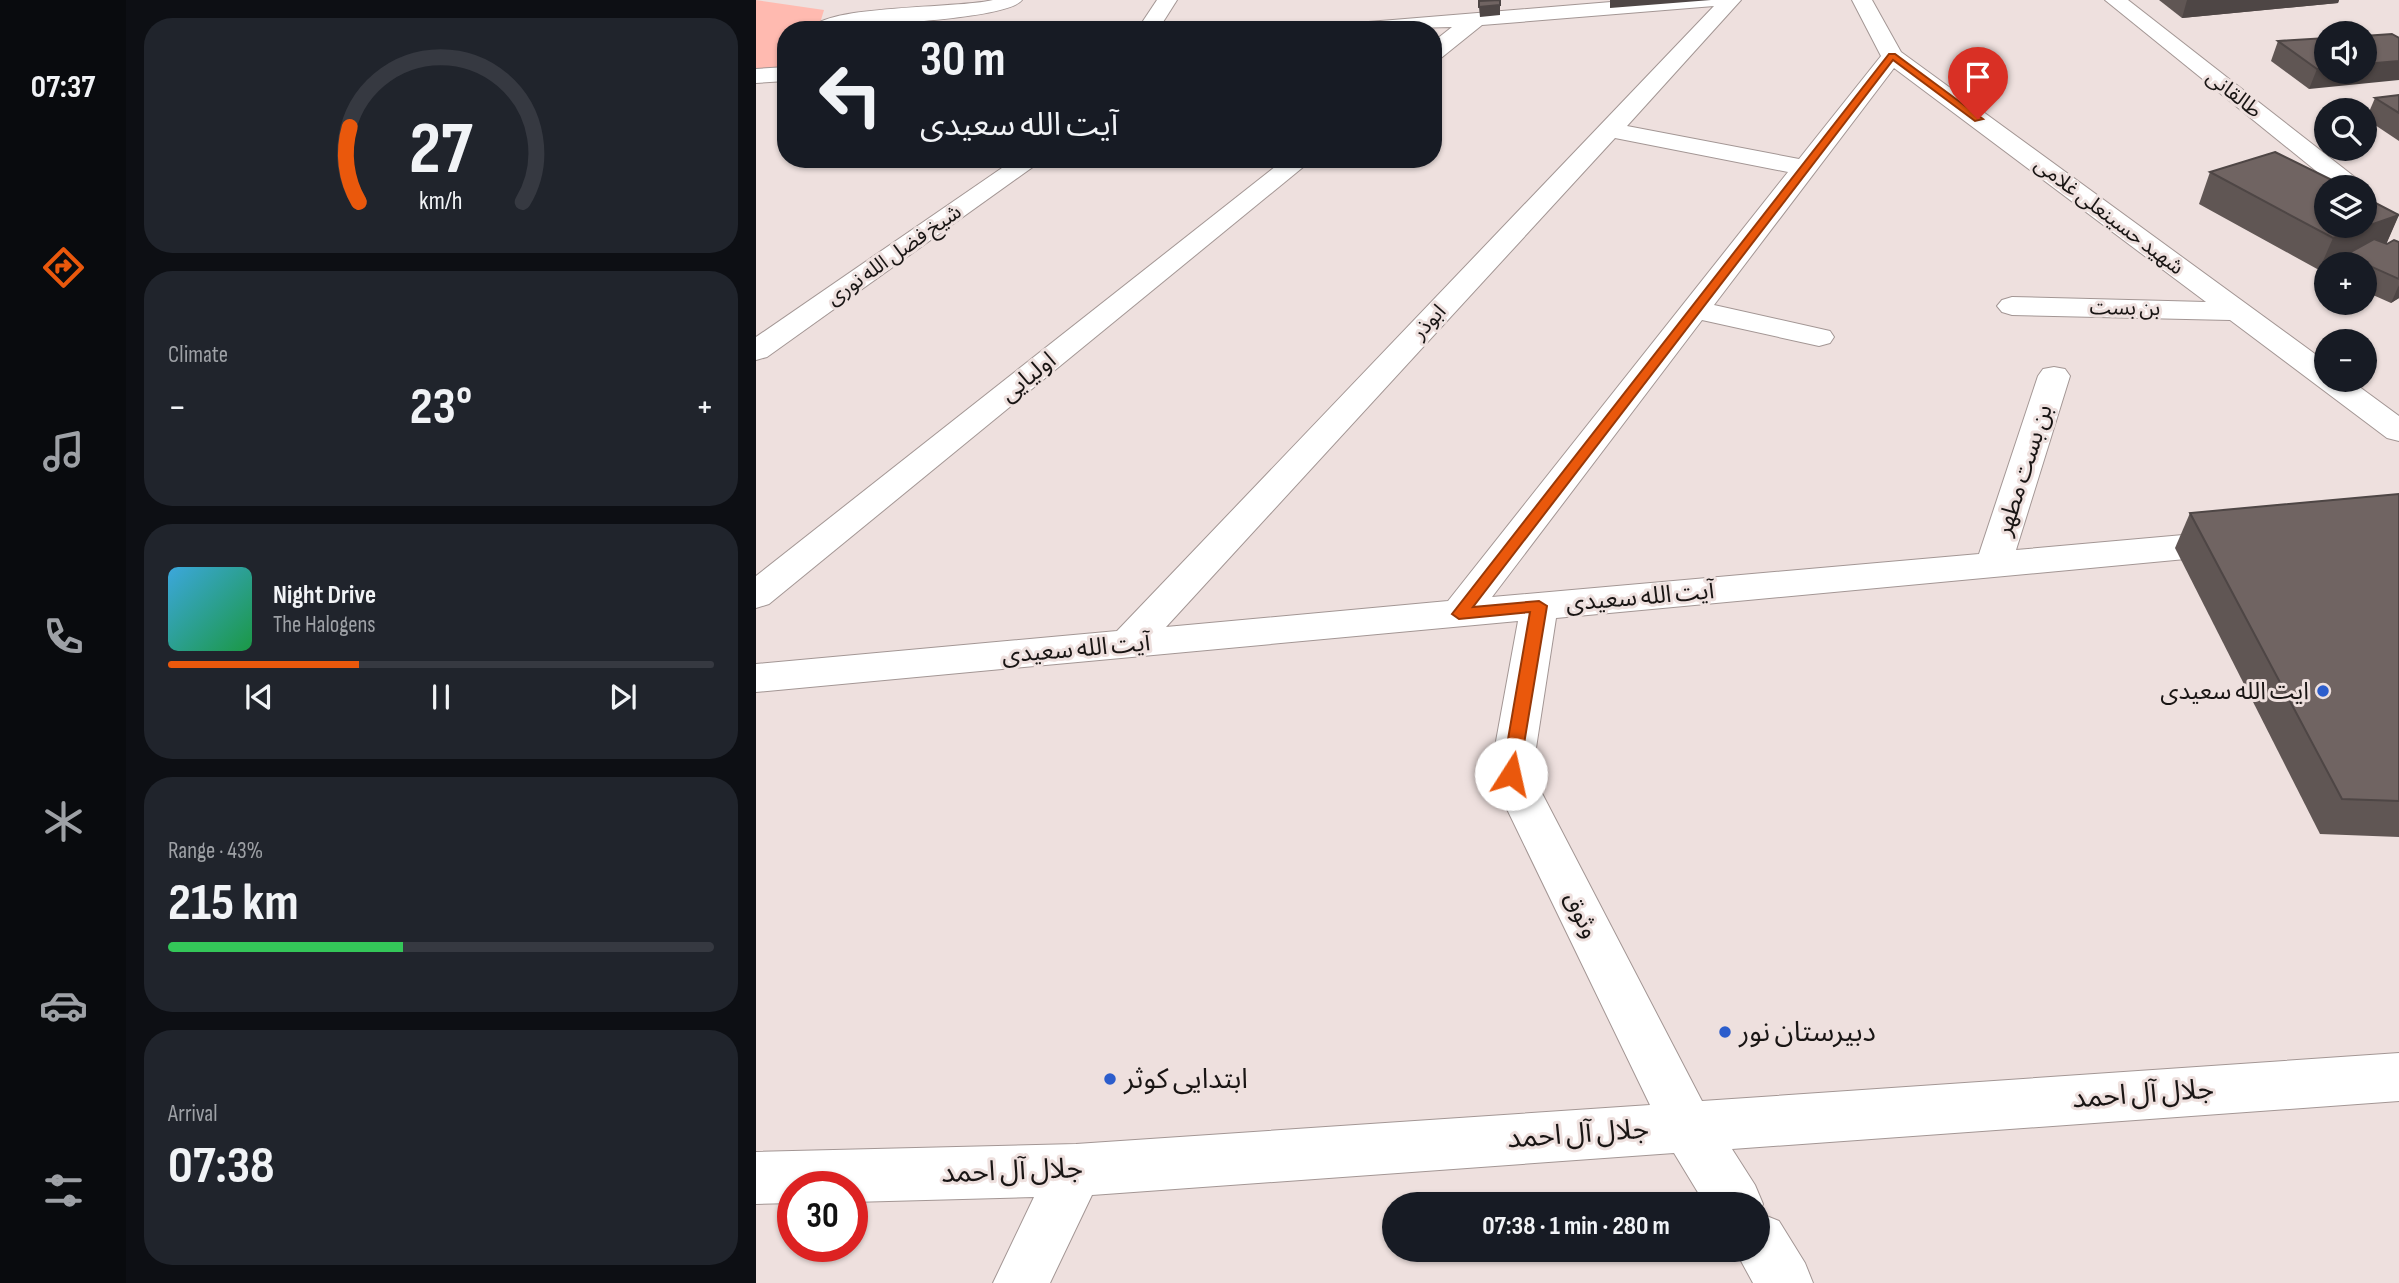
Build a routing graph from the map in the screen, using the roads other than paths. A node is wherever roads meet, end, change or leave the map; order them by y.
1 (1012, 0) edge
2 (1167, 0) edge
3 (1712, 0) edge
4 (1731, 0) edge
5 (1862, 0) edge
6 (2115, 0) edge
7 (1614, 4) edge
8 (1402, 7) dead end
9 (1476, 19) junction
10 (839, 21) edge
11 (1153, 21) edge
12 (1382, 21) edge
13 (1442, 22) edge
14 (1442, 46) edge
15 (1892, 55) junction
16 (777, 75) edge
17 (756, 76) edge
18 (1609, 130) junction
19 (1019, 168) edge
20 (1290, 168) edge
21 (1805, 168) junction
22 (2337, 175) edge
23 (2012, 306) dead end
24 (1695, 310) junction
25 (2237, 311) junction
26 (1819, 337) dead end
27 (756, 351) edge
28 (2314, 368) edge
29 (2054, 376) dead end
30 (2347, 392) edge
31 (2399, 431) edge
32 (2264, 539) edge
33 (1994, 564) junction
34 (756, 595) edge
35 (1539, 606) junction
36 (1459, 614) junction
37 (1128, 644) junction
38 (756, 678) edge
39 (2399, 1077) edge
40 (1686, 1126) junction
41 (1076, 1170) junction
42 (756, 1178) edge
43 (1727, 1192) edge
44 (1770, 1259) edge
45 (1021, 1283) edge
46 (1785, 1283) edge

1 - 10 street
2 - 11 street
3 - 7 street
4 - 18 street, ابوذر
5 - 15 street
6 - 22 street, طالقانی
7 - 9 street
8 - 12 street
9 - 13 street
9 - 14 street
15 - 21 street
15 - 25 street, شهید حسینعلی غلامی
16 - 17 street
18 - 21 street
18 - 37 street, ابوذر
19 - 27 street, شیخ فضل الله نوری
20 - 34 street, اولیایی
21 - 24 street
23 - 25 street, بن بست
24 - 26 street
24 - 36 street
25 - 28 street, شهید حسینعلی غلامی
29 - 33 street, بن بست مطهر
30 - 31 street, شهید حسینعلی غلامی
32 - 33 street, آیت الله سعیدی
33 - 35 street, آیت الله سعیدی
35 - 36 street, آیت الله سعیدی
35 - 40 street, وثوق
36 - 37 street, آیت الله سعیدی
37 - 38 street, آیت الله سعیدی
39 - 40 street, جلال آل احمد
40 - 41 street, جلال آل احمد
40 - 43 street, وثوق
41 - 42 street, جلال آل احمد
41 - 45 street
44 - 46 street

